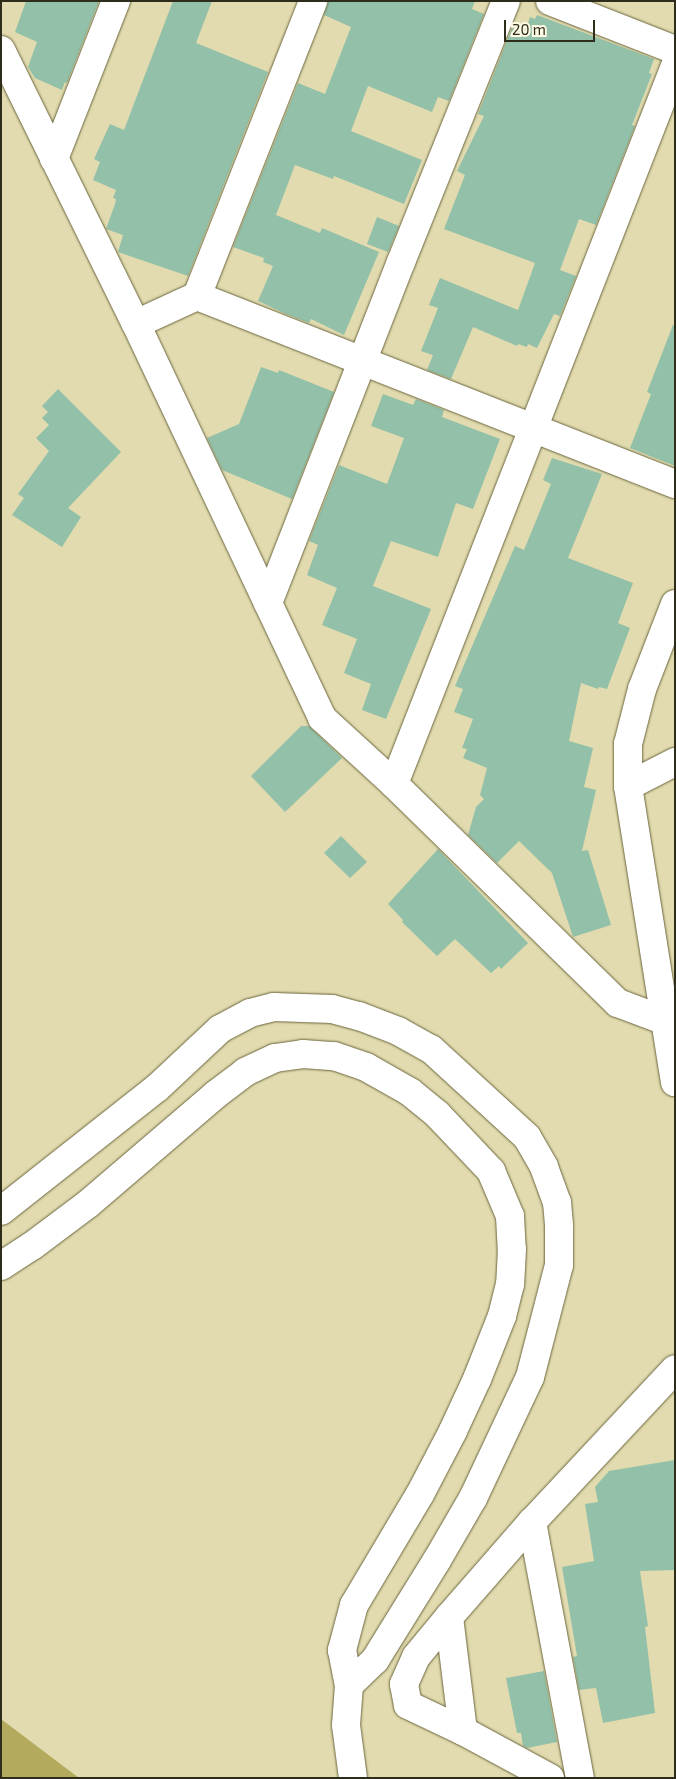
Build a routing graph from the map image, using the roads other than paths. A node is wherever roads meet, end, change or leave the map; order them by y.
1 (116, 1) edge
2 (313, 1) edge
3 (506, 1) edge
4 (550, 1) edge
5 (1, 50) edge
6 (675, 50) edge
7 (675, 66) edge
8 (54, 159) junction
9 (197, 296) junction
10 (136, 324) junction
11 (363, 361) junction
12 (532, 428) junction
13 (675, 484) edge
14 (268, 603) junction
15 (675, 604) edge
16 (675, 762) edge
17 (394, 784) junction
18 (628, 786) junction
19 (664, 1020) junction
20 (675, 1082) edge
21 (1, 1211) edge
22 (1, 1266) edge
23 (675, 1369) edge
24 (532, 1522) junction
25 (449, 1617) junction
26 (349, 1685) junction
27 (463, 1731) junction
28 (353, 1778) edge
29 (550, 1778) edge
30 (580, 1778) edge

1 - 8 street
2 - 9 street
3 - 11 street
4 - 6 street
5 - 8 street
7 - 12 street
8 - 10 street
9 - 10 street
9 - 11 street
10 - 14 street
11 - 12 street
11 - 14 street
12 - 13 street
12 - 17 street
14 - 17 street
15 - 18 street
16 - 18 street
17 - 19 street
18 - 19 street
19 - 20 street
21 - 26 street
22 - 26 street
23 - 24 street
24 - 25 street
24 - 30 street
25 - 27 street
25 - 27 street
26 - 28 street
27 - 29 street

